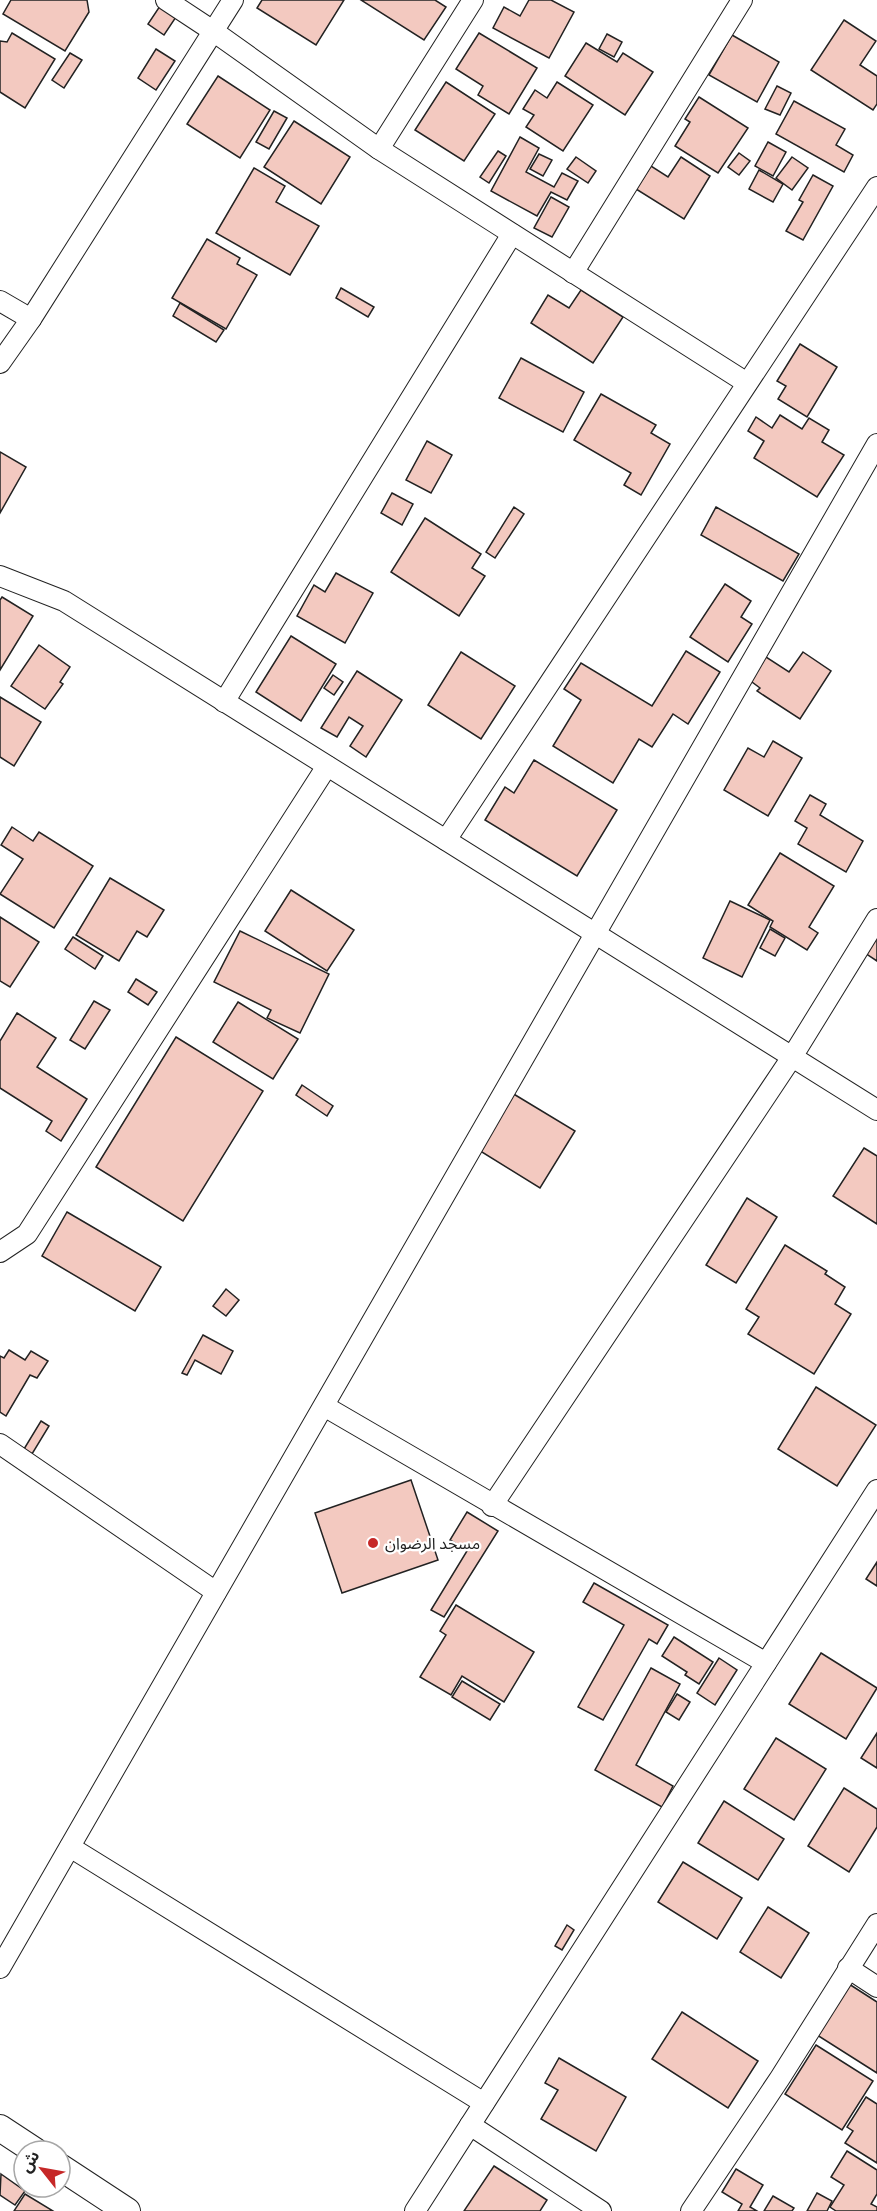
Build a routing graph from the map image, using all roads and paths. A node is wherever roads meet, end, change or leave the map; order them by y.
1 (166, 0) edge
2 (233, 0) edge
3 (473, 0) edge
4 (742, 0) edge
5 (213, 31) junction
6 (379, 149) junction
7 (874, 197) edge
8 (512, 234) junction
9 (573, 273) junction
10 (0, 301) edge
11 (31, 320) junction
12 (0, 363) edge
13 (747, 383) junction
14 (874, 457) edge
15 (0, 576) edge
16 (224, 702) junction
17 (327, 766) junction
18 (446, 840) junction
19 (877, 919) edge
20 (595, 934) junction
21 (792, 1057) junction
22 (877, 1110) edge
23 (0, 1252) edge
24 (324, 1406) junction
25 (0, 1444) edge
26 (877, 1490) edge
27 (492, 1506) junction
28 (216, 1592) junction
29 (766, 1663) junction
30 (70, 1847) junction
31 (877, 1924) edge
32 (0, 1968) edge
33 (848, 1968) junction
34 (877, 1987) edge
35 (484, 2103) junction
36 (470, 2125) junction
37 (1, 2131) edge
38 (15, 2139) edge
39 (72, 2176) edge
40 (118, 2209) edge
41 (415, 2211) edge
42 (602, 2211) edge
43 (691, 2211) edge

1 - 5 street
2 - 5 street
3 - 6 street
4 - 9 street
5 - 6 street
5 - 11 street
6 - 8 street
7 - 13 street
8 - 9 street
8 - 16 street
9 - 13 street
10 - 11 street
11 - 12 street
13 - 18 street
14 - 20 street
15 - 16 street
16 - 17 street
17 - 18 street
17 - 23 street
18 - 20 street
19 - 21 street
20 - 21 street
20 - 24 street
21 - 22 street
21 - 27 street
24 - 27 street
24 - 28 street
25 - 28 street
26 - 29 street
27 - 29 street
28 - 30 street
29 - 35 street
30 - 32 street
30 - 35 street
31 - 33 street
33 - 34 street
33 - 43 street
35 - 36 street
36 - 41 street
36 - 42 street
37 - 38 street
39 - 40 street

